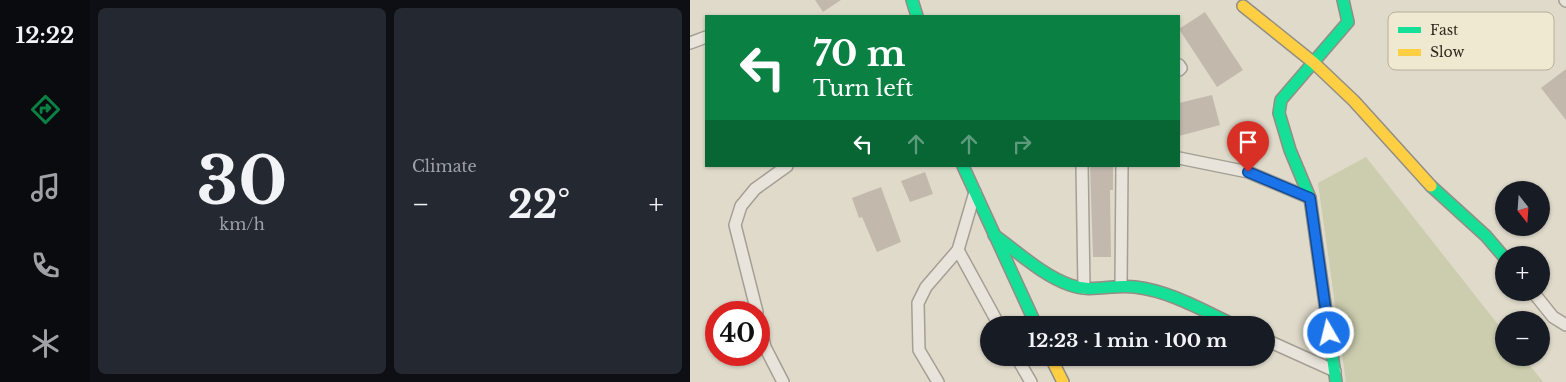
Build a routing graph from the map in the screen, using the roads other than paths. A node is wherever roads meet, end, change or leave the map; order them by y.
1 (912, 0) edge
2 (1343, 0) edge
3 (1243, 6) dead end
4 (916, 15) edge
5 (705, 37) edge
6 (690, 43) edge
7 (1314, 63) junction
8 (1180, 158) edge
9 (786, 167) edge
10 (963, 167) edge
11 (1082, 167) edge
12 (1122, 167) edge
13 (975, 192) junction
14 (1310, 198) junction
15 (994, 235) junction
16 (1495, 246) edge
17 (958, 250) junction
18 (1121, 286) junction
19 (1084, 288) junction
20 (754, 301) edge
21 (1540, 301) edge
22 (994, 316) edge
23 (1032, 316) edge
24 (1213, 316) edge
25 (1566, 325) edge
26 (1275, 345) edge
27 (770, 357) edge
28 (1022, 366) edge
29 (1055, 366) edge
30 (1335, 377) edge
31 (783, 382) edge
32 (938, 382) edge
33 (1031, 382) edge
34 (1062, 382) edge

1 - 4 street
2 - 7 street
3 - 7 street
5 - 6 street
7 - 14 street
7 - 16 street
8 - 14 street
9 - 20 street
10 - 13 street
11 - 19 street
12 - 18 street
13 - 15 street
13 - 17 street
14 - 30 street
15 - 19 street
15 - 23 street
17 - 22 street
17 - 32 street
18 - 19 street
18 - 24 street
21 - 25 street
26 - 30 street
27 - 31 street
28 - 33 street
29 - 34 street

